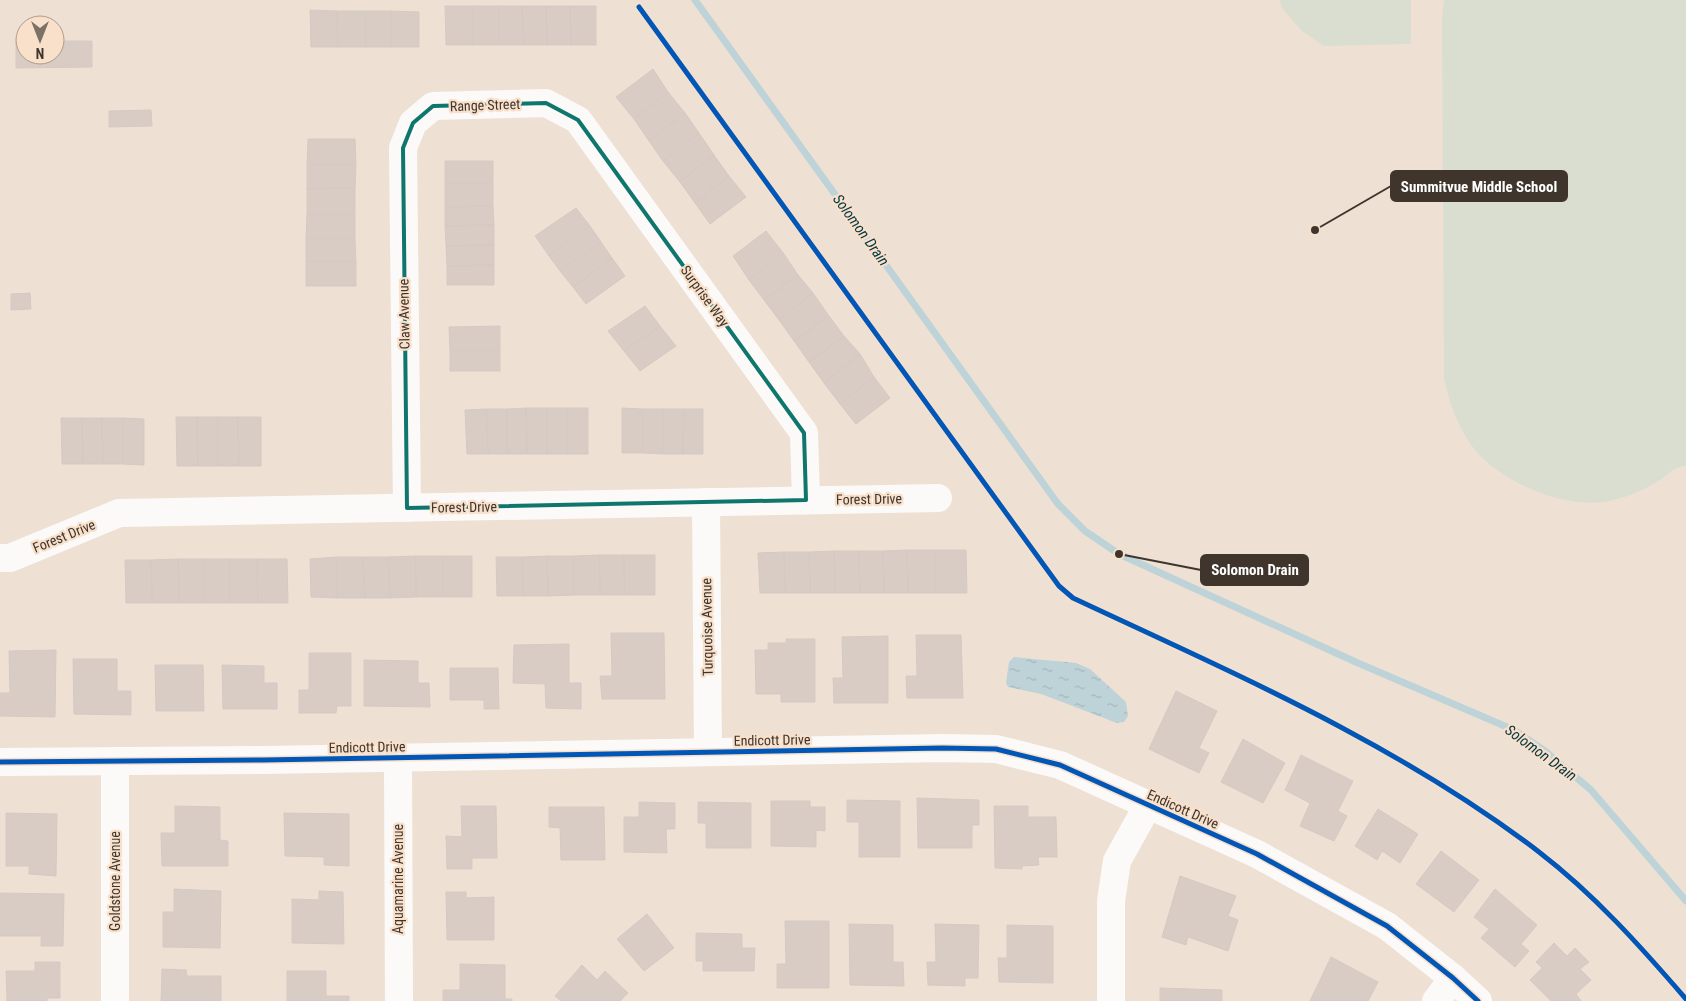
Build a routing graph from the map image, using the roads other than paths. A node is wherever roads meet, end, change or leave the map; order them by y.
1 (560, 111) joint
2 (413, 123) joint
3 (938, 498) dead end
4 (806, 500) junction
5 (706, 502) junction
6 (407, 508) junction
7 (0, 558) edge
8 (708, 752) junction
9 (398, 758) junction
10 (115, 761) junction
11 (0, 762) edge
12 (1148, 805) junction
13 (1454, 978) junction
14 (115, 1001) edge
15 (399, 1001) edge
16 (1111, 1001) edge
17 (1436, 1001) edge
18 (1478, 1001) edge

1 - 2 street, Range Street
1 - 4 street, Surprise Way
2 - 6 street, Claw Avenue
3 - 4 street, Forest Drive
4 - 5 street, Forest Drive
5 - 6 street, Forest Drive
5 - 8 street, Turquoise Avenue
6 - 7 street, Forest Drive
8 - 9 street, Endicott Drive
8 - 12 street, Endicott Drive
9 - 10 street, Endicott Drive
9 - 15 street, Aquamarine Avenue
10 - 11 street, Endicott Drive
10 - 14 street, Goldstone Avenue
12 - 13 street, Endicott Drive
12 - 16 street
13 - 17 street
13 - 18 street, Endicott Drive

